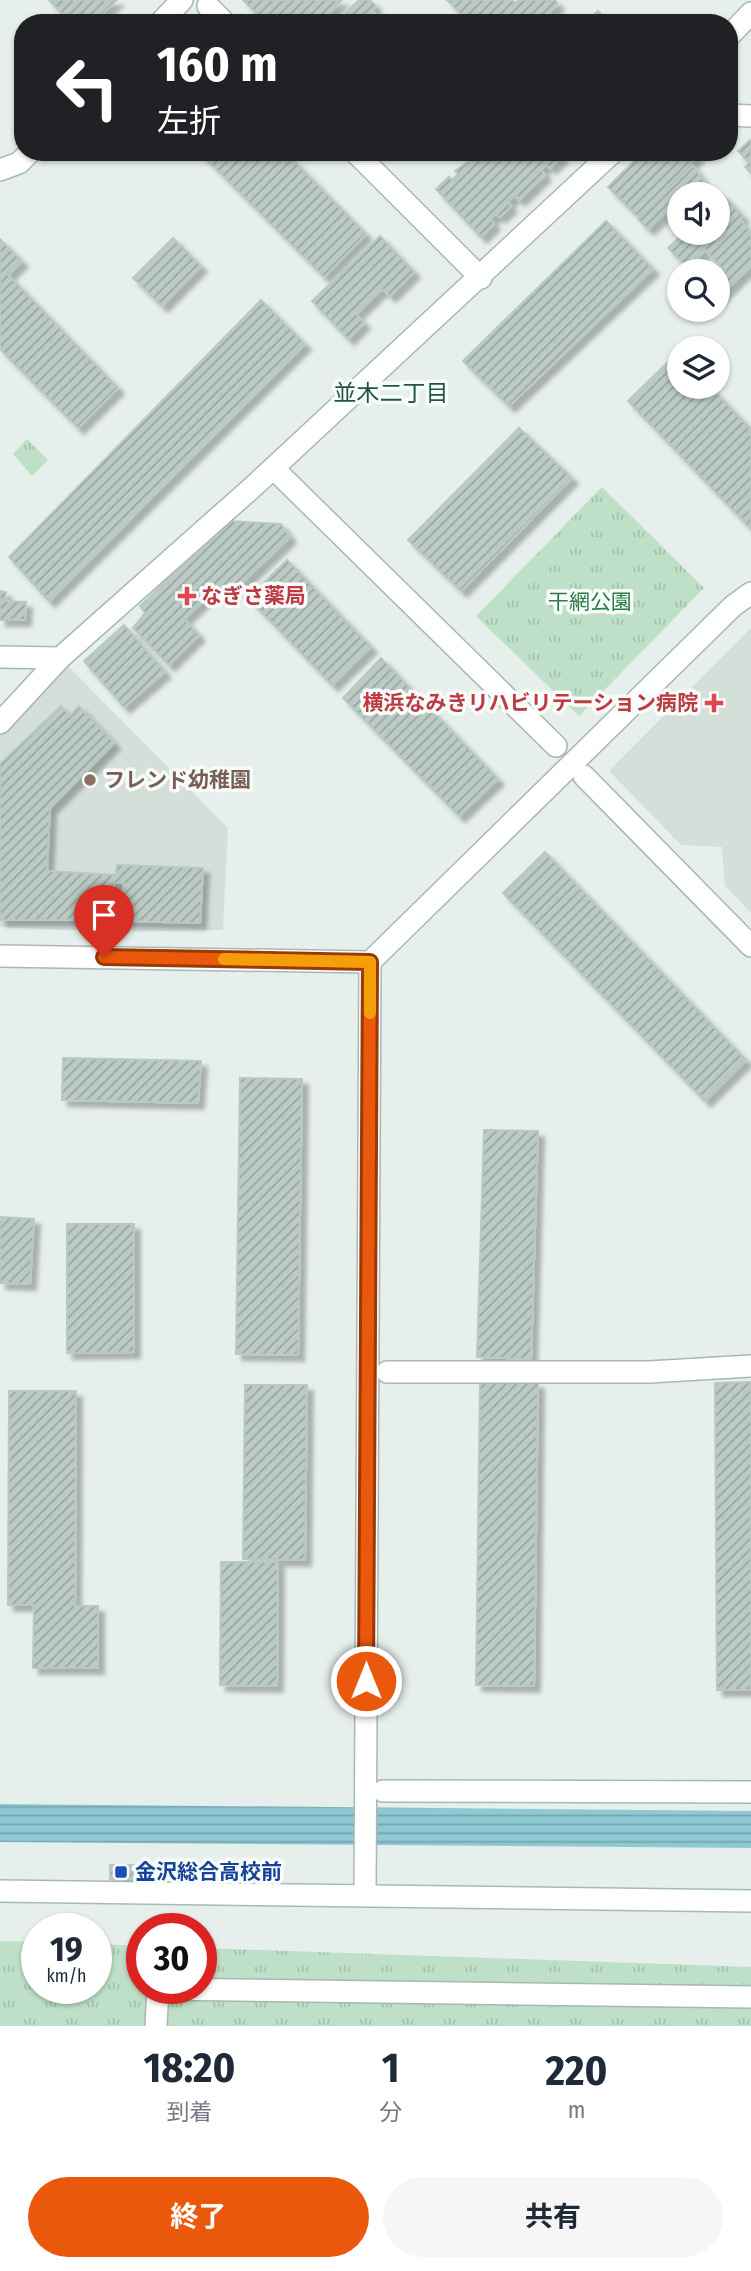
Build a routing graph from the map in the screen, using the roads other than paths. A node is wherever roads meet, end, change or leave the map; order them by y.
1 (182, 0) edge
2 (208, 6) dead end
3 (169, 14) edge
4 (216, 14) edge
5 (751, 14) edge
6 (738, 27) edge
7 (21, 161) edge
8 (364, 161) edge
9 (604, 161) edge
10 (0, 170) edge
11 (481, 278) junction
12 (273, 468) junction
13 (751, 593) edge
14 (0, 657) edge
15 (60, 658) junction
16 (0, 723) edge
17 (556, 746) dead end
18 (584, 776) dead end
19 (751, 946) edge
20 (0, 956) edge
21 (370, 962) junction
22 (751, 1366) edge
23 (387, 1372) dead end
24 (751, 1792) edge
25 (373, 1795) junction
26 (0, 1891) edge
27 (365, 1895) junction
28 (751, 1900) edge
29 (217, 1989) edge
30 (751, 1997) edge
31 (157, 2004) edge
32 (156, 2026) edge

1 - 3 street
2 - 4 street
5 - 6 street
7 - 10 street
8 - 11 street
9 - 11 street
11 - 12 street
12 - 15 street
12 - 17 street
13 - 21 street
14 - 15 street
15 - 16 street
18 - 19 street
20 - 21 street
21 - 25 street
22 - 23 street
24 - 25 street
25 - 27 street
26 - 27 street
27 - 28 street
29 - 30 street
31 - 32 street

